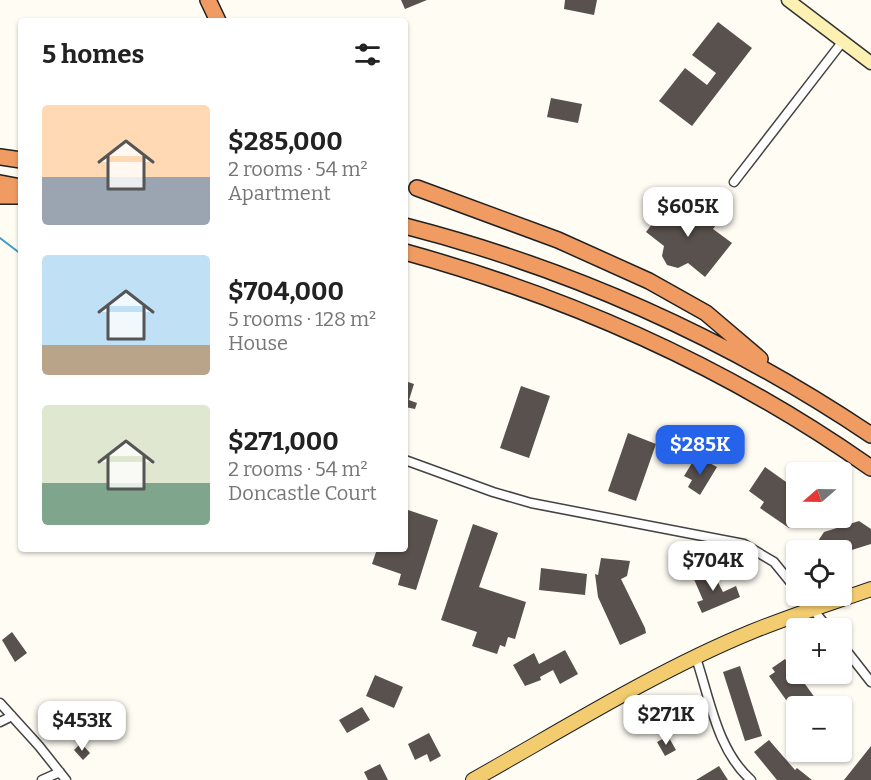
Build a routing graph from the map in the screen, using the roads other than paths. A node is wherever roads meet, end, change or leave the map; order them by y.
1 (208, 0) edge
2 (788, 0) edge
3 (217, 18) edge
4 (843, 41) junction
5 (871, 63) edge
6 (734, 182) dead end
7 (0, 183) edge
8 (18, 186) edge
9 (417, 188) dead end
10 (0, 196) edge
11 (18, 196) edge
12 (408, 227) edge
13 (408, 253) edge
14 (785, 381) junction
15 (871, 435) edge
16 (408, 461) edge
17 (871, 468) edge
18 (786, 577) edge
19 (871, 589) edge
20 (810, 606) edge
21 (813, 610) junction
22 (820, 618) edge
23 (852, 657) edge
24 (696, 658) junction
25 (871, 681) edge
26 (0, 703) edge
27 (12, 716) junction
28 (0, 722) edge
29 (60, 772) junction
30 (42, 780) edge
31 (66, 780) edge
32 (473, 780) edge
33 (751, 780) edge

1 - 3 highway
2 - 4 main road
4 - 5 main road
4 - 6 street
7 - 8 highway
9 - 14 highway
10 - 11 highway
12 - 14 highway
13 - 17 highway
14 - 15 highway
16 - 18 street
19 - 21 main road
20 - 21 street
21 - 22 street
21 - 24 main road
23 - 25 street
24 - 32 main road
24 - 33 street
26 - 27 street
27 - 28 street
27 - 29 street
29 - 30 street
29 - 31 street

